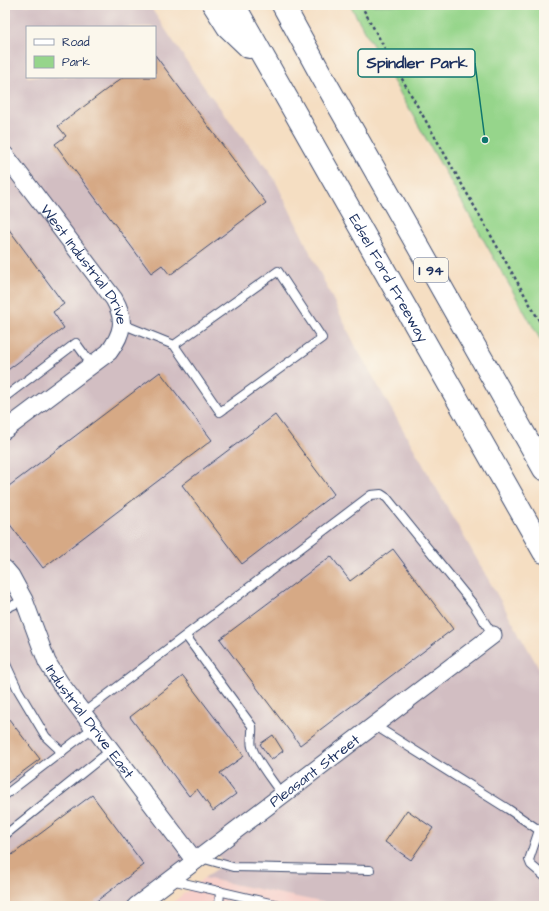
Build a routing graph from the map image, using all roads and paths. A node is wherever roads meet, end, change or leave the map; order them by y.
1 (214, 5) edge
2 (234, 5) edge
3 (283, 5) edge
4 (362, 5) edge
5 (267, 64) junction
6 (5, 155) edge
7 (122, 324) junction
8 (544, 328) edge
9 (174, 345) junction
10 (92, 365) junction
11 (5, 397) edge
12 (5, 430) edge
13 (544, 469) edge
14 (544, 552) edge
15 (5, 569) edge
16 (24, 600) junction
17 (5, 609) edge
18 (493, 635) joint
19 (186, 636) junction
20 (5, 662) edge
21 (83, 713) junction
22 (374, 725) junction
23 (94, 727) junction
24 (111, 750) junction
25 (62, 752) junction
26 (5, 795) edge
27 (282, 795) junction
28 (541, 828) edge
29 (5, 834) edge
30 (198, 859) junction
31 (370, 870) dead end
32 (544, 876) edge
33 (171, 880) junction
34 (220, 891) junction
35 (136, 906) edge
36 (219, 906) edge
37 (283, 906) edge

1 - 5 highway
2 - 5 highway, Edsel Ford Freeway / I 94
3 - 13 highway, I 94
4 - 8 path
5 - 14 highway, Edsel Ford Freeway / I 94
6 - 7 street, West Industrial Drive
7 - 9 lane
7 - 10 street, West Industrial Drive
9 - 9 lane
10 - 11 lane
10 - 12 street, West Industrial Drive
15 - 16 street, Industrial Drive East
16 - 17 lane
16 - 21 street, Industrial Drive East
18 - 19 lane
18 - 22 street, Pleasant Street
19 - 21 lane
19 - 27 lane
20 - 25 lane
21 - 23 street, Industrial Drive East
22 - 27 street, Pleasant Street
22 - 28 lane
23 - 24 street, Industrial Drive East
23 - 25 lane
24 - 29 lane
24 - 30 street, Industrial Drive East
25 - 26 lane
27 - 30 street, Pleasant Street
28 - 32 lane
30 - 31 lane
30 - 33 street, Pleasant Street
33 - 34 lane
33 - 35 street, Pleasant Street
34 - 36 lane
34 - 37 lane

